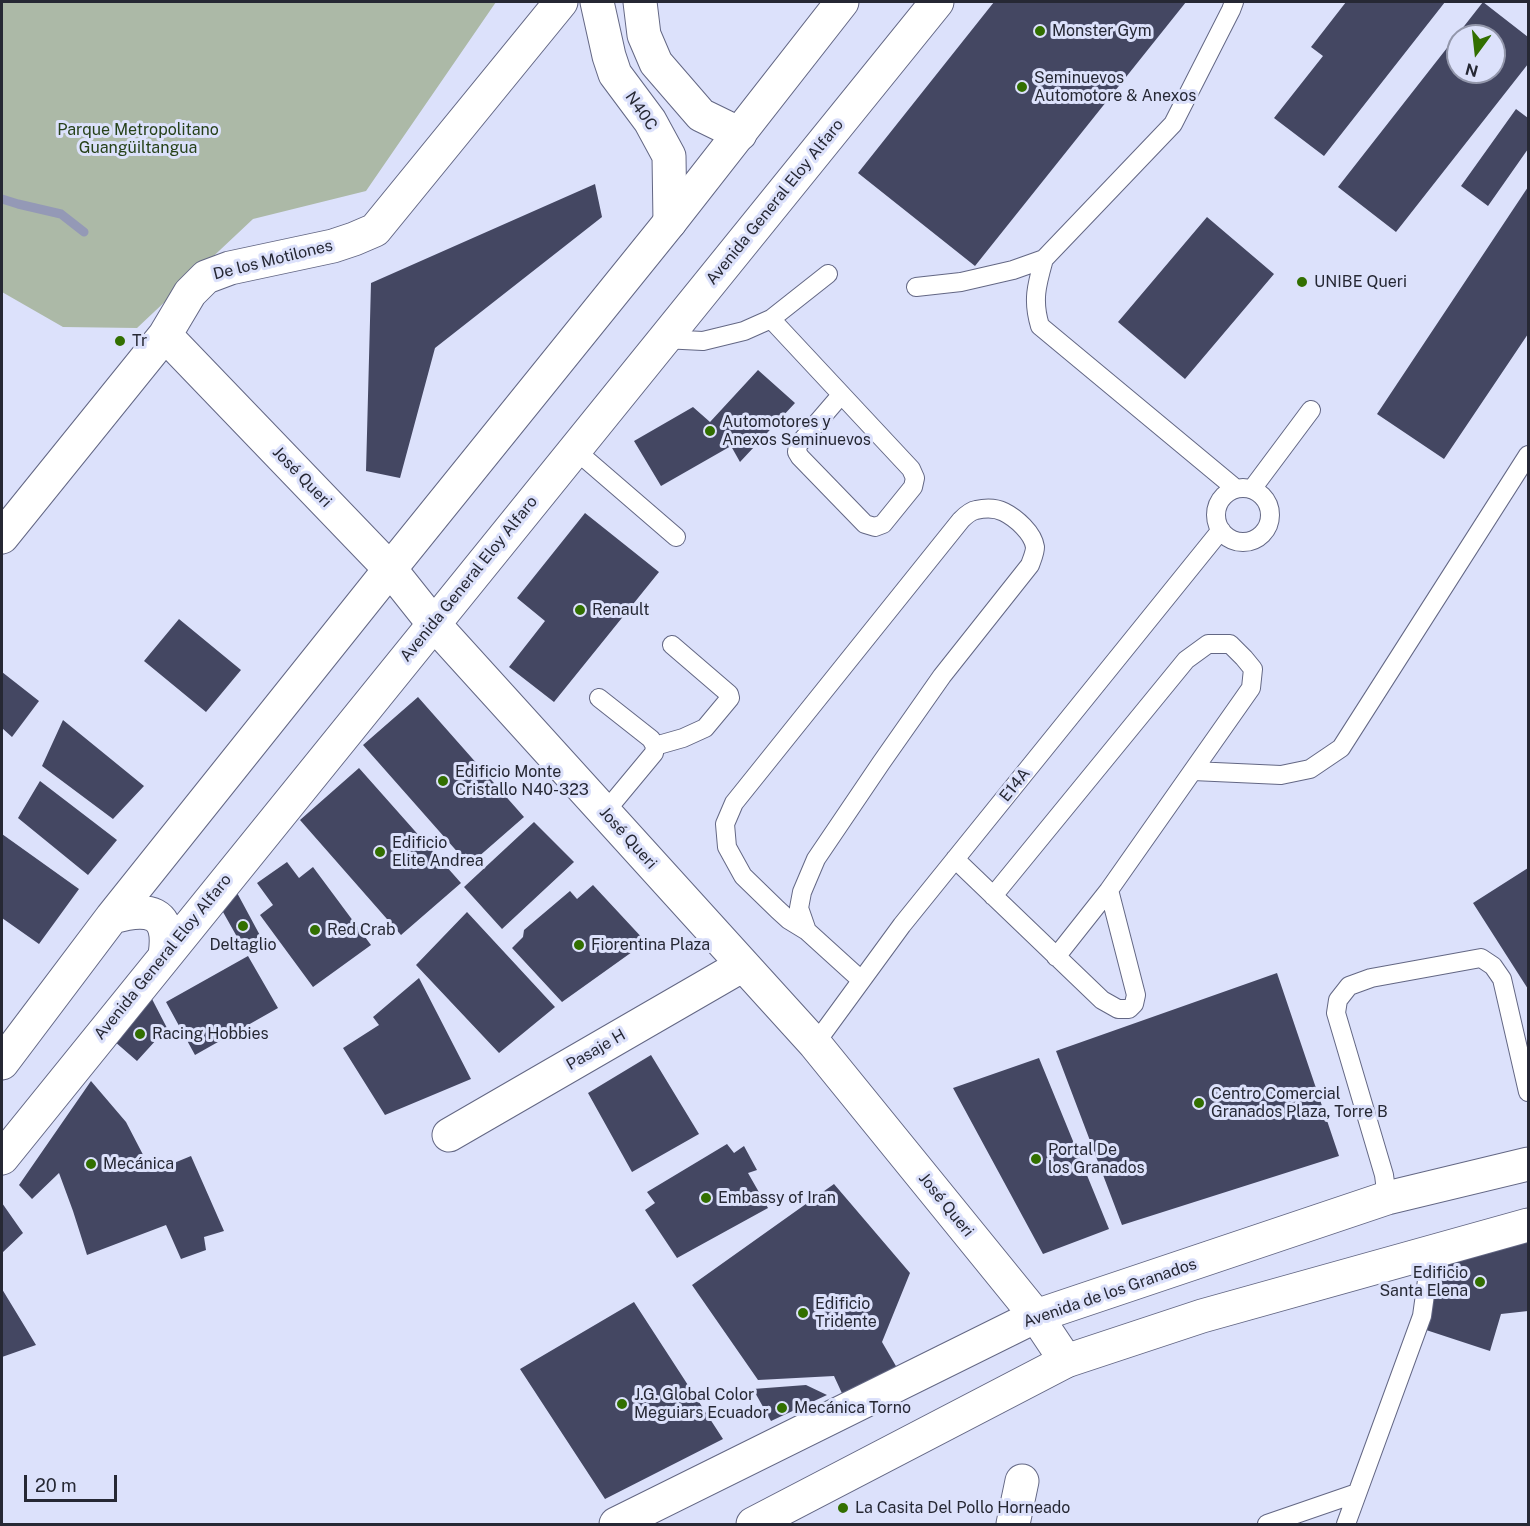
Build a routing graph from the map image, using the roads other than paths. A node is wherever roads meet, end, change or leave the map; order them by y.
1 (561, 2) edge
2 (597, 2) edge
3 (640, 2) edge
4 (842, 2) edge
5 (937, 2) edge
6 (1234, 2) edge
7 (740, 134) junction
8 (670, 222) junction
9 (1044, 259) junction
10 (828, 274) dead end
11 (916, 287) dead end
12 (771, 319) junction
13 (165, 335) junction
14 (663, 339) junction
15 (841, 395) junction
16 (1311, 410) dead end
17 (574, 449) junction
18 (1528, 455) edge
19 (1244, 489) junction
20 (1221, 530) junction
21 (2, 537) edge
22 (676, 537) dead end
23 (390, 568) junction
24 (433, 623) junction
25 (672, 645) dead end
26 (599, 698) dead end
27 (655, 746) junction
28 (1193, 771) junction
29 (605, 812) junction
30 (955, 859) junction
31 (1109, 890) junction
32 (993, 896) junction
33 (112, 917) junction
34 (807, 932) junction
35 (165, 955) junction
36 (1056, 957) junction
37 (743, 965) junction
38 (861, 980) junction
39 (815, 1044) junction
40 (2, 1063) edge
41 (1528, 1092) edge
42 (449, 1135) dead end
43 (2, 1158) edge
44 (1528, 1164) edge
45 (1387, 1198) junction
46 (1528, 1225) edge
47 (1431, 1252) junction
48 (1036, 1316) junction
49 (1066, 1361) junction
50 (1022, 1481) dead end
51 (1357, 1494) junction
52 (618, 1524) edge
53 (753, 1524) edge
54 (1013, 1524) edge
55 (1267, 1524) edge
56 (1346, 1524) edge

1 - 13 main road, De los Motilones
2 - 8 main road, N40C
3 - 7 main road
4 - 7 main road
5 - 14 main road, Avenida General Eloy Alfaro
6 - 9 lane
7 - 8 main road
8 - 23 main road
9 - 11 lane
9 - 19 lane
10 - 12 lane
12 - 14 lane
12 - 15 lane
13 - 21 main road, De los Motilones
13 - 23 main road, José Queri
14 - 17 main road, Avenida General Eloy Alfaro
15 - 15 lane
16 - 19 lane
17 - 22 lane
17 - 24 main road, Avenida General Eloy Alfaro
18 - 28 lane
19 - 20 lane
19 - 20 lane
20 - 30 lane, E14A
23 - 24 main road, José Queri
23 - 33 main road
24 - 29 main road, José Queri
24 - 35 main road, Avenida General Eloy Alfaro
25 - 27 lane
26 - 27 lane
27 - 29 lane
28 - 31 lane
28 - 32 lane
29 - 37 main road, José Queri
30 - 32 lane
30 - 38 lane, E14A
31 - 36 lane
31 - 36 lane
32 - 36 lane
33 - 35 main road
33 - 40 main road
34 - 34 lane
34 - 38 lane
35 - 43 main road, Avenida General Eloy Alfaro
37 - 39 main road, José Queri
37 - 42 main road, Pasaje H
38 - 39 lane, E14A
39 - 48 main road, José Queri
41 - 45 lane
44 - 45 main road, Avenida de los Granados
45 - 48 main road, Avenida de los Granados
46 - 47 main road
47 - 49 main road
47 - 51 lane
48 - 49 main road, José Queri
48 - 52 main road, Avenida de los Granados
49 - 53 main road
50 - 54 main road
51 - 55 lane
51 - 56 lane

